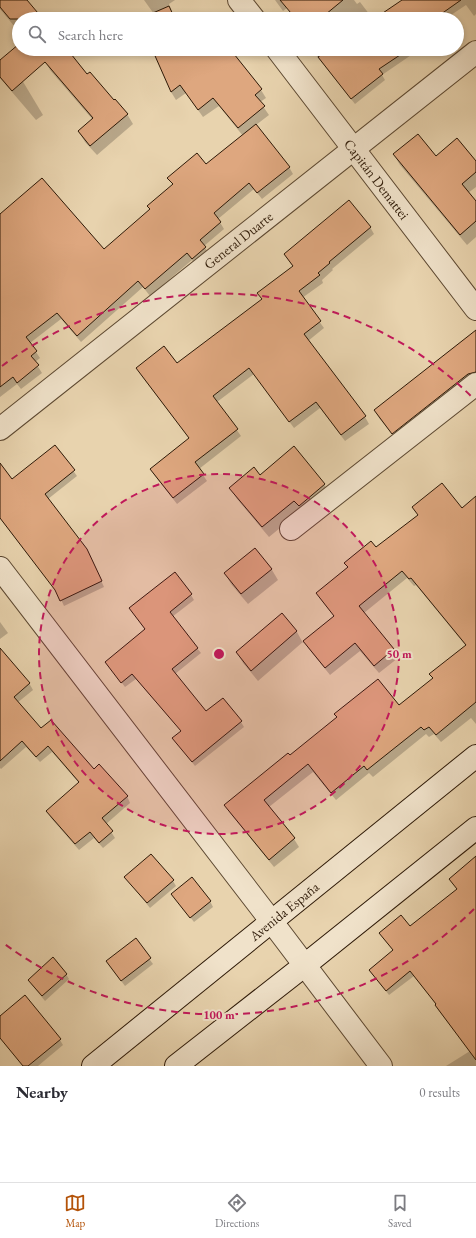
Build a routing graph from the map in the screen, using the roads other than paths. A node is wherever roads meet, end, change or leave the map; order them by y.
1 (239, 0) edge
2 (248, 12) edge
3 (476, 52) edge
4 (282, 56) edge
5 (354, 149) junction
6 (476, 309) edge
7 (476, 384) edge
8 (0, 429) edge
9 (290, 529) dead end
10 (0, 568) edge
11 (476, 756) edge
12 (476, 828) edge
13 (272, 922) junction
14 (305, 965) junction
15 (93, 1066) edge
16 (176, 1066) edge
17 (381, 1066) edge

1 - 2 street
3 - 5 street, General Duarte
4 - 5 street, Capitán Demattei
5 - 6 street, Capitán Demattei
5 - 8 street, General Duarte
7 - 9 street
10 - 13 street
11 - 13 street, Avenida España
12 - 14 street
13 - 14 street
13 - 15 street, Avenida España
14 - 16 street
14 - 17 street

